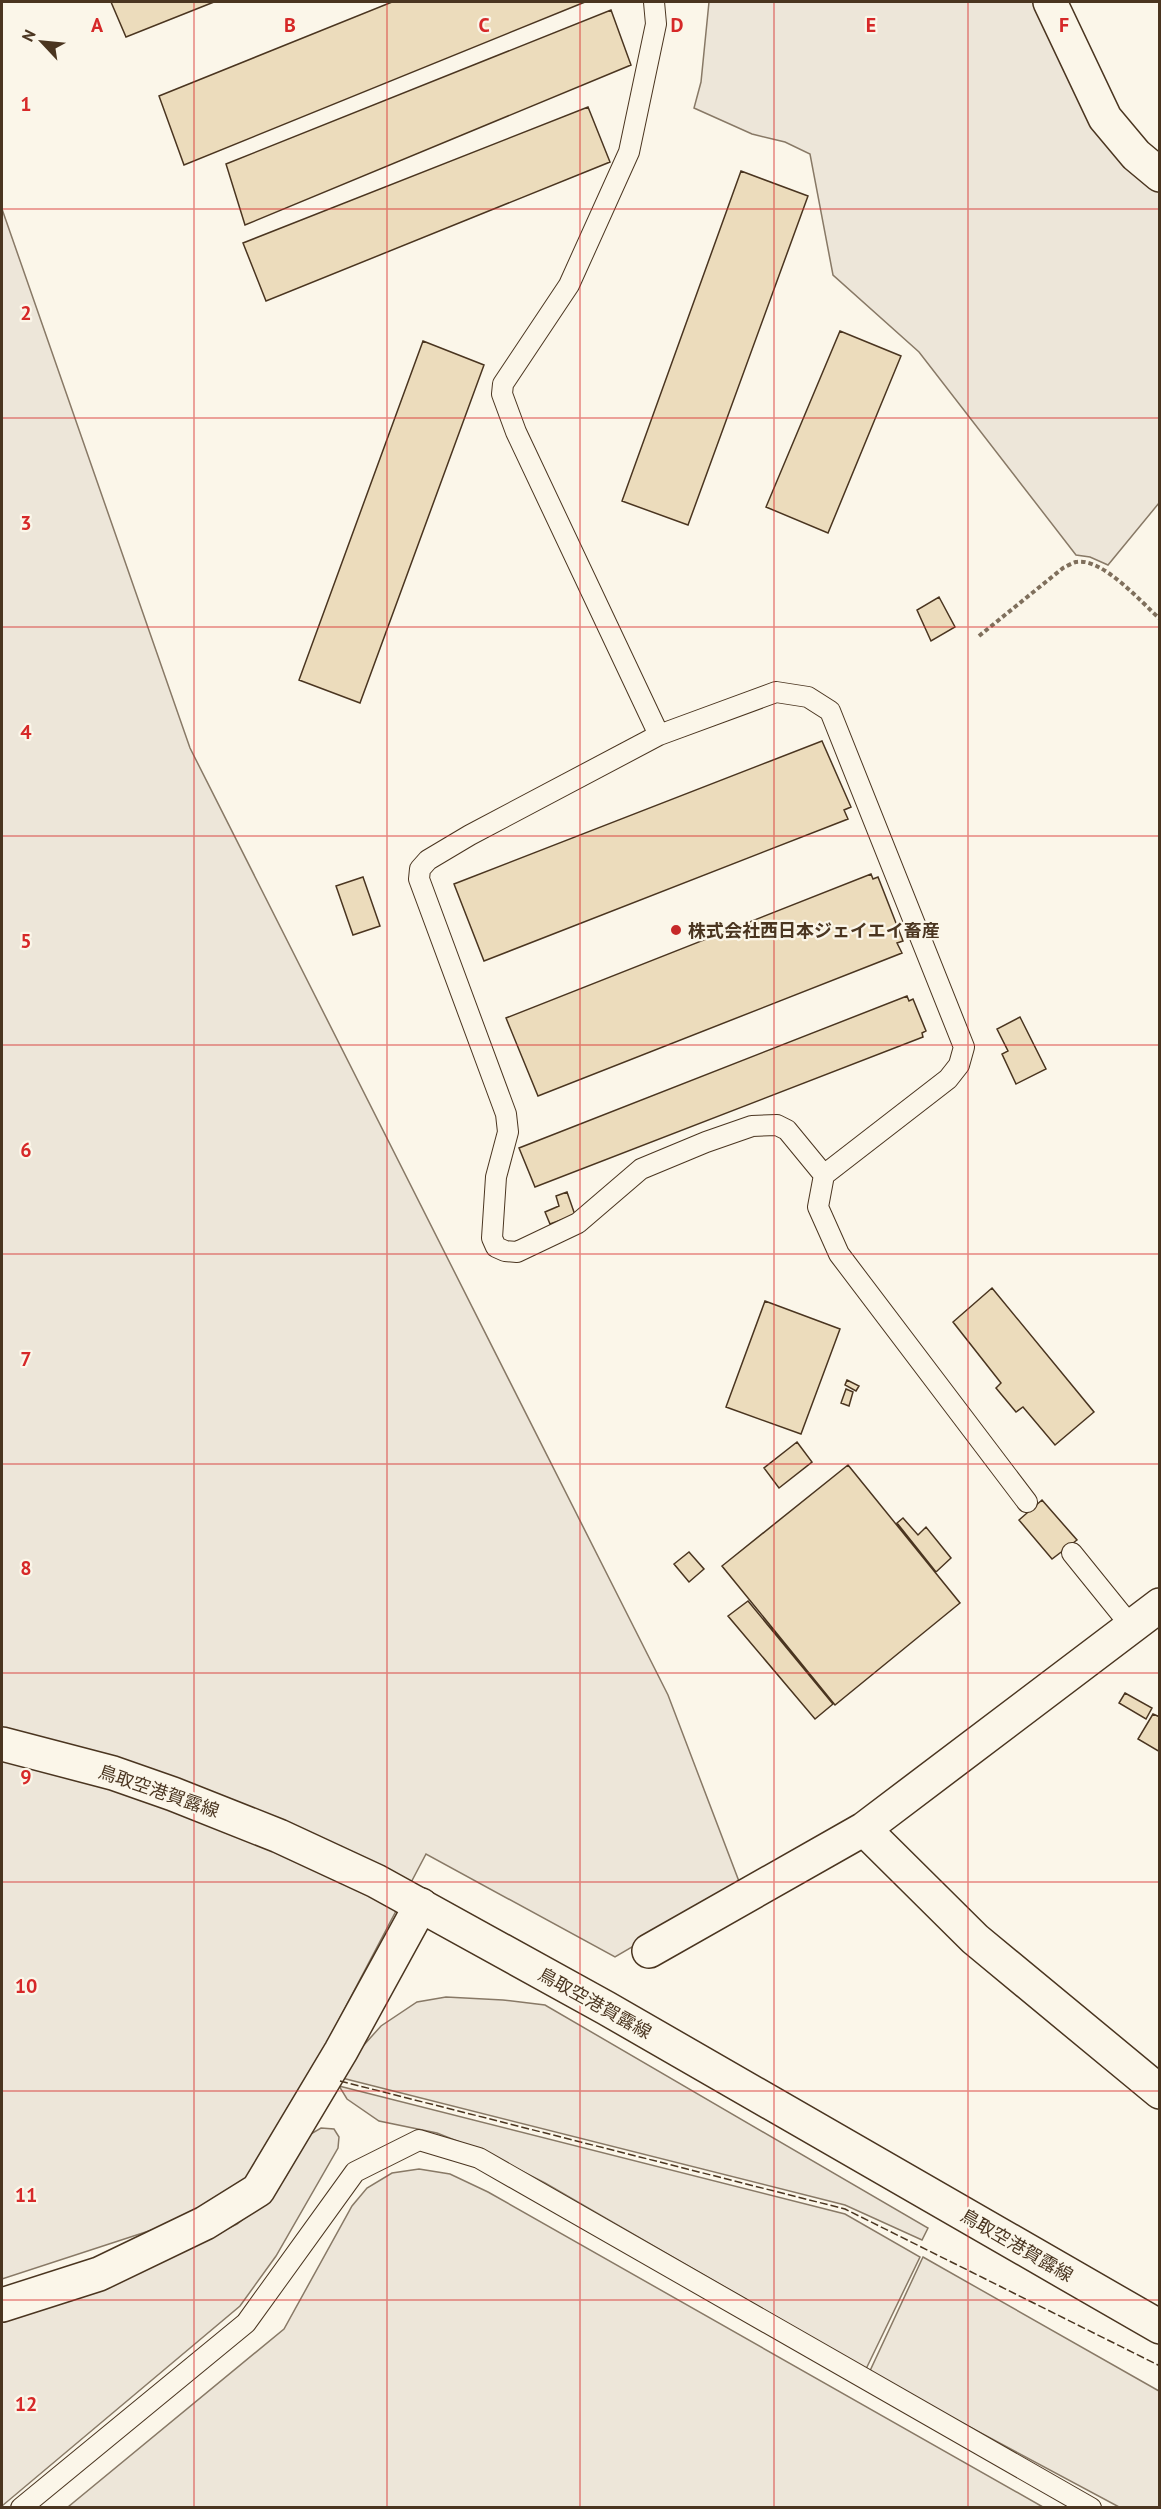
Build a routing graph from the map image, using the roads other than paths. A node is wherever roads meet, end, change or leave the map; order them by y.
1 (654, 2) edge
2 (1050, 2) edge
3 (1160, 175) edge
4 (659, 735) junction
5 (824, 1175) junction
6 (1027, 1502) dead end
7 (1072, 1553) dead end
8 (1160, 1605) edge
9 (1131, 1626) junction
10 (2, 1744) edge
11 (864, 1829) junction
12 (421, 1905) junction
13 (649, 1951) dead end
14 (1160, 2092) edge
15 (2, 2305) edge
16 (1160, 2327) edge
17 (21, 2508) edge
18 (1091, 2508) edge

1 - 4 lane
2 - 3 street
4 - 5 lane
4 - 5 lane
5 - 6 lane
7 - 9 lane
8 - 9 street
9 - 11 street
10 - 12 street, 鳥取空港賀露線
11 - 13 street
11 - 14 street
12 - 15 street
12 - 16 street, 鳥取空港賀露線
17 - 18 lane

